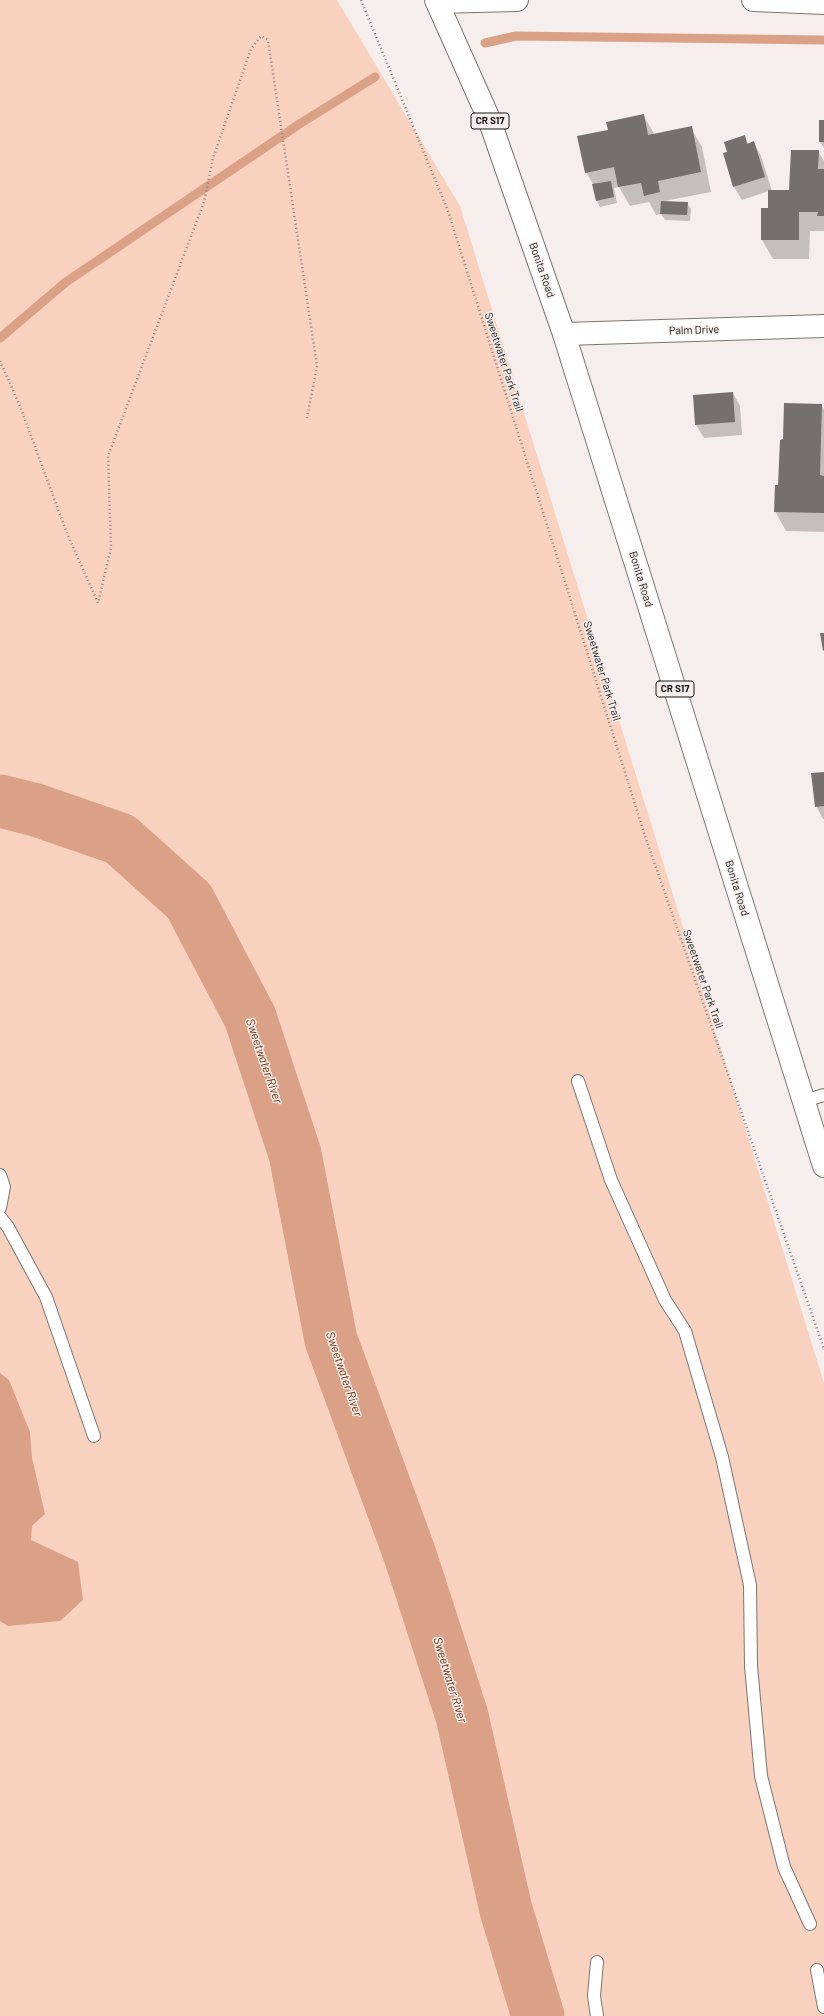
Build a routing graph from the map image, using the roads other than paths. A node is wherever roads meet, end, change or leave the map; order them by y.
1 (517, 0) edge
2 (752, 0) edge
3 (437, 1) edge
4 (824, 2) edge
5 (824, 326) edge
6 (564, 334) junction
7 (578, 1082) dead end
8 (814, 1098) edge
9 (824, 1166) edge
10 (0, 1175) edge
11 (0, 1208) edge
12 (0, 1218) edge
13 (94, 1436) dead end
14 (810, 1924) dead end
15 (597, 1962) dead end
16 (817, 1970) dead end
17 (824, 2008) edge
18 (597, 2016) edge

1 - 3 main road
2 - 4 main road
3 - 6 main road, Bonita Road / CR S17
5 - 6 main road, Palm Drive
6 - 8 main road, Bonita Road / CR S17
7 - 14 lane
8 - 9 main road, Bonita Road / CR S17
10 - 11 lane
12 - 13 lane
15 - 18 lane
16 - 17 lane

